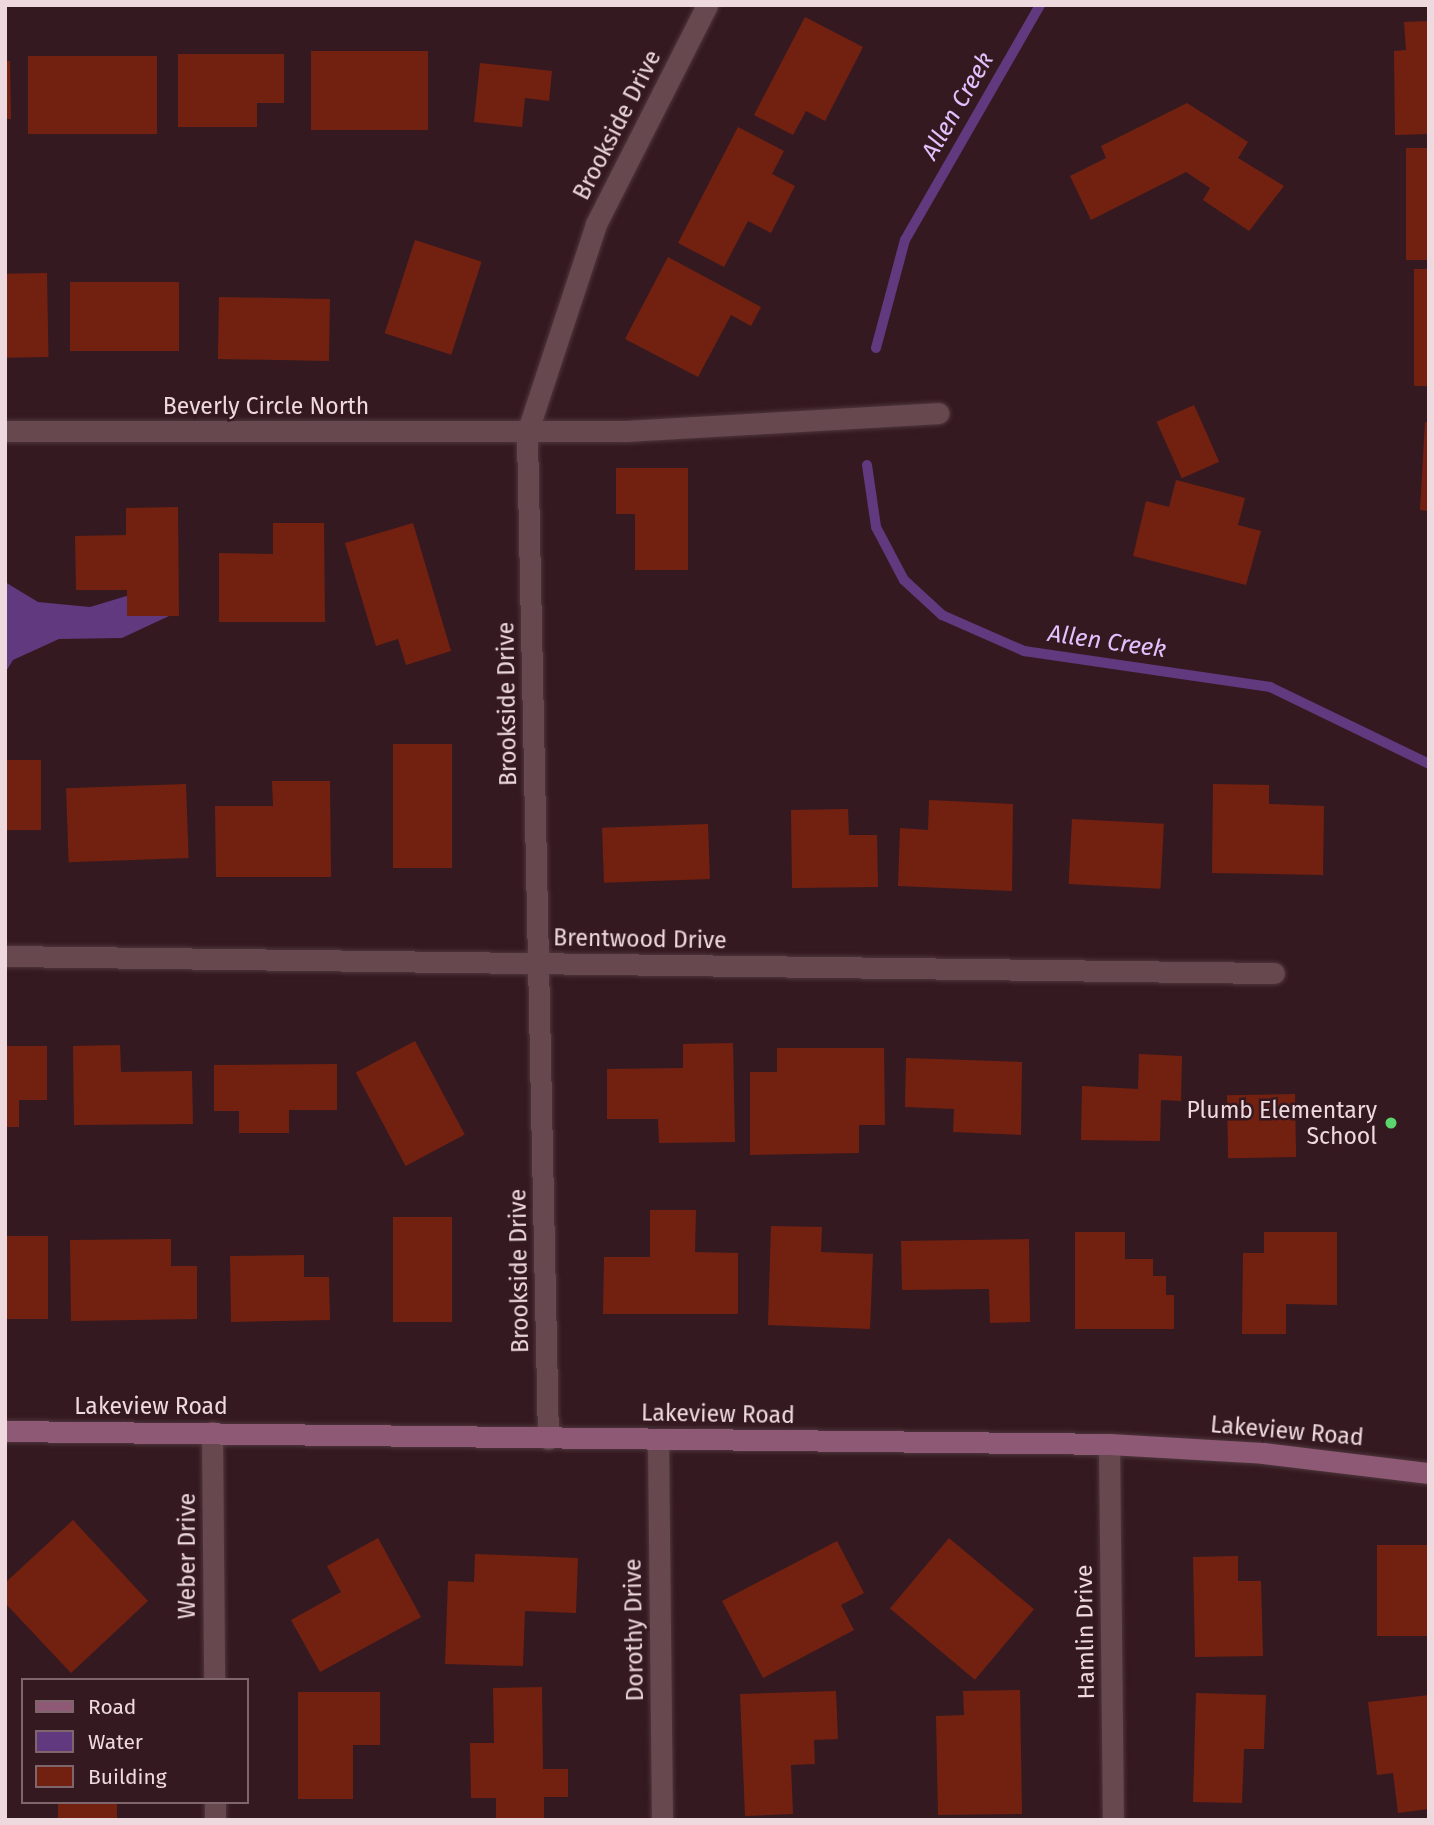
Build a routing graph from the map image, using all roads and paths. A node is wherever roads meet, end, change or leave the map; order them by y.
1 (707, 5) edge
2 (938, 413) dead end
3 (5, 431) edge
4 (527, 433) junction
5 (5, 956) edge
6 (539, 963) junction
7 (1274, 973) dead end
8 (5, 1431) edge
9 (212, 1432) junction
10 (548, 1438) junction
11 (658, 1439) junction
12 (1109, 1444) junction
13 (1429, 1473) edge
14 (214, 1678) edge
15 (662, 1820) edge
16 (1113, 1820) edge

1 - 4 street, Brookside Drive
2 - 4 street, Beverly Circle North
3 - 4 street, Beverly Circle North
4 - 6 street, Brookside Drive
5 - 6 street, Brentwood Drive
6 - 7 street, Brentwood Drive
6 - 10 street, Brookside Drive
8 - 9 street, Lakeview Road
9 - 10 street, Lakeview Road
9 - 14 street, Weber Drive
10 - 11 street, Lakeview Road
11 - 12 street, Lakeview Road
11 - 15 street, Dorothy Drive
12 - 13 street, Lakeview Road
12 - 16 street, Hamlin Drive

